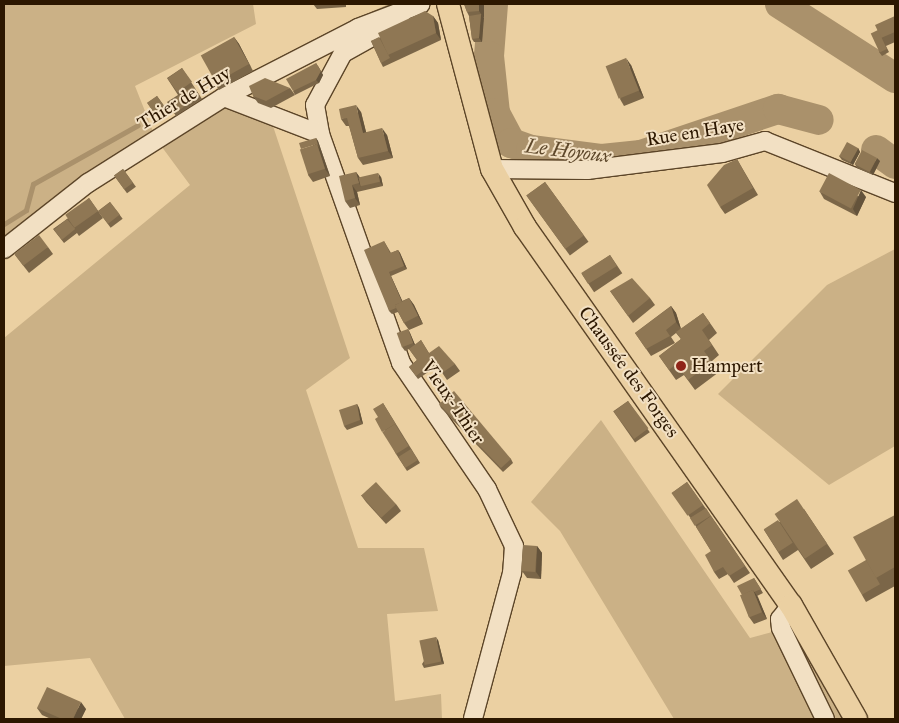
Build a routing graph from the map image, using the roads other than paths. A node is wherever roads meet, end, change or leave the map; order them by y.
1 (421, 4) edge
2 (448, 4) edge
3 (402, 11) junction
4 (224, 97) junction
5 (315, 105) joint
6 (320, 134) junction
7 (492, 169) junction
8 (895, 193) edge
9 (4, 249) edge
10 (791, 605) junction
11 (473, 719) edge
12 (825, 719) edge
13 (856, 719) edge

1 - 3 street, Thier de Huy
2 - 7 main road, Chaussée des Forges
3 - 4 street, Thier de Huy
3 - 5 street, Thier de Huy
4 - 6 street
4 - 9 street, Thier de Huy
5 - 6 street, Vieux-Thier
6 - 11 street, Vieux-Thier
7 - 8 street, Rue en Haye
7 - 10 main road, Chaussée des Forges
10 - 12 street
10 - 13 main road, Chaussée des Forges

